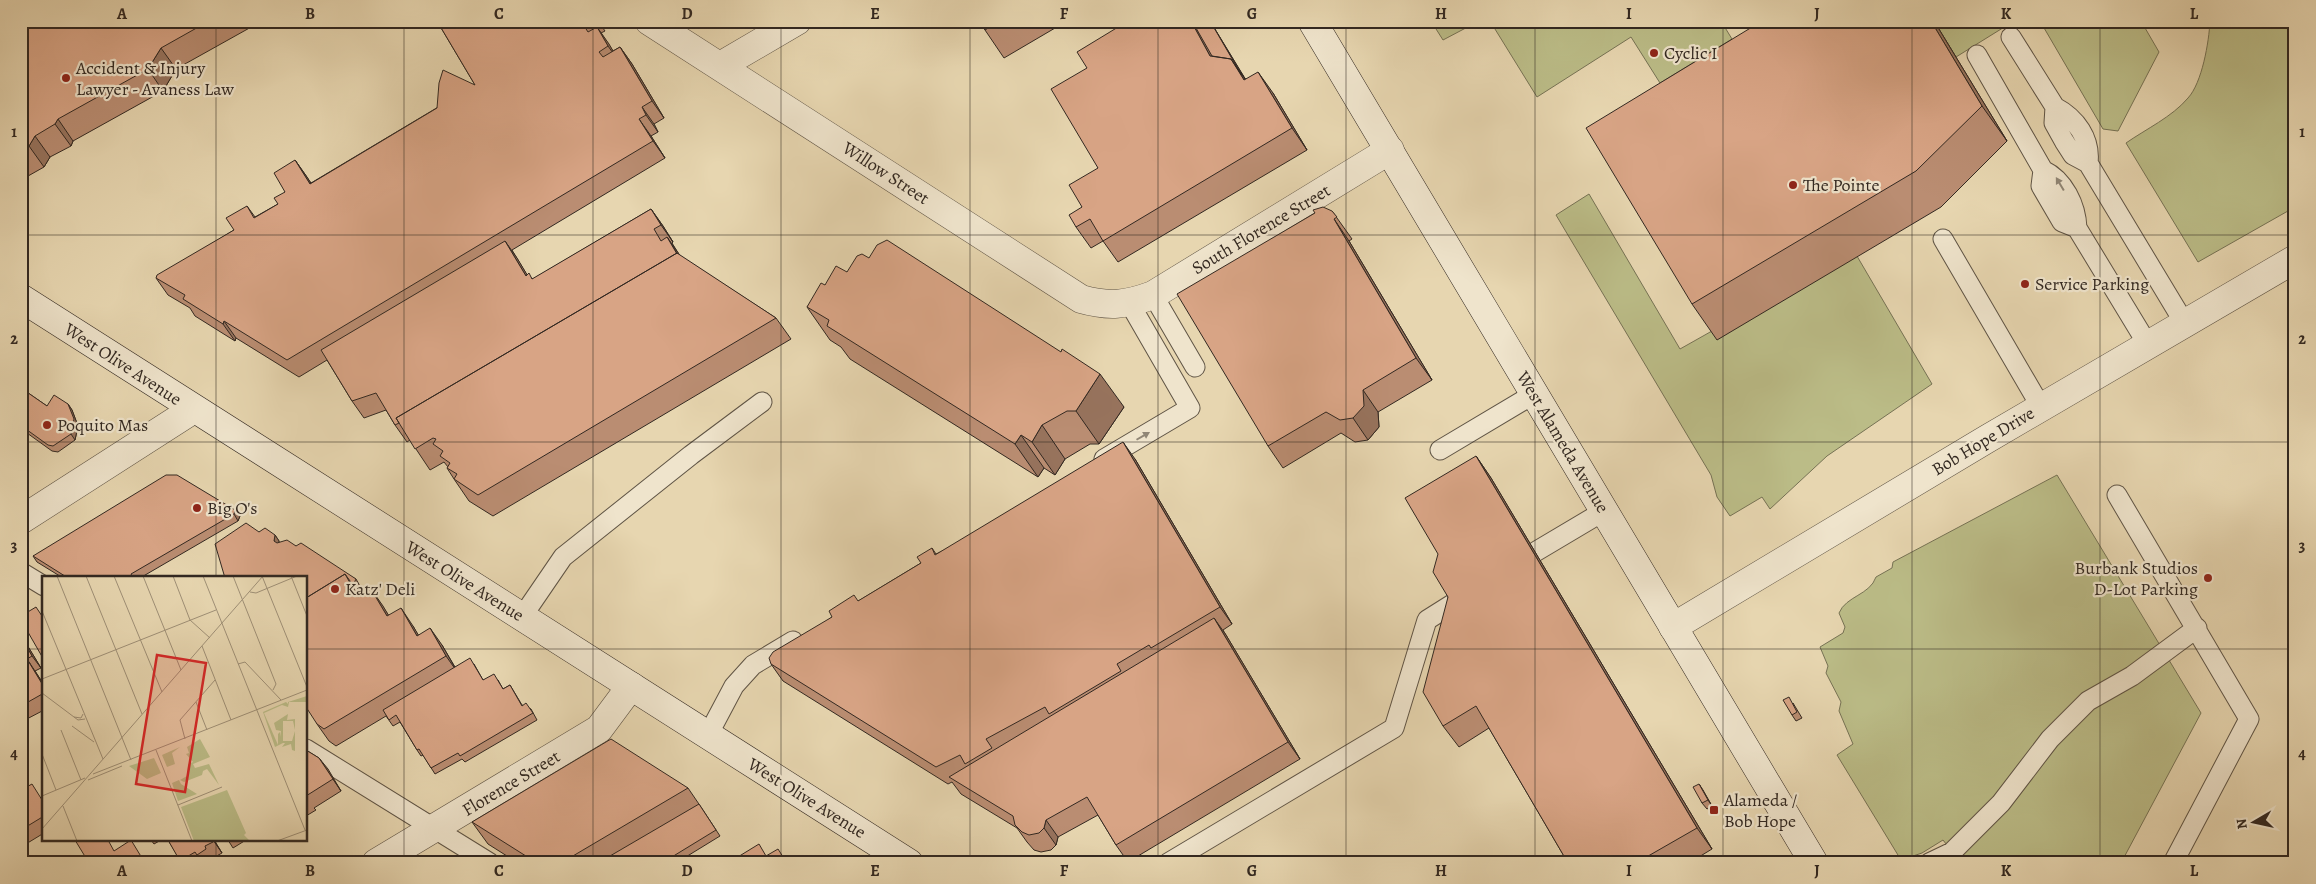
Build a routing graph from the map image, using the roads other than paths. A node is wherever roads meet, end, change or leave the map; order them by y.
1 (649, 21) edge
2 (797, 21) edge
3 (1312, 21) edge
4 (2011, 37) dead end
5 (1977, 56) dead end
6 (720, 66) junction
7 (1390, 150) junction
8 (1943, 239) dead end
9 (2295, 259) edge
10 (21, 298) edge
11 (1142, 300) junction
12 (2185, 324) junction
13 (2148, 345) junction
14 (1196, 367) dead end
15 (1534, 394) junction
16 (762, 402) dead end
17 (2041, 407) junction
18 (194, 408) junction
19 (1440, 450) dead end
20 (1089, 467) edge
21 (2117, 495) dead end
22 (1604, 511) junction
23 (21, 520) edge
24 (1536, 552) dead end
25 (21, 572) edge
26 (42, 585) edge
27 (1454, 603) edge
28 (522, 617) junction
29 (1674, 627) junction
30 (2197, 628) junction
31 (809, 631) edge
32 (631, 686) junction
33 (708, 735) junction
34 (308, 750) edge
35 (436, 829) junction
36 (485, 862) edge
37 (376, 863) edge
38 (910, 863) edge
39 (1168, 863) edge
40 (1814, 863) edge
41 (1929, 863) edge
42 (2173, 863) edge

1 - 6 street, Willow Street
2 - 6 street
3 - 7 street, West Alameda Avenue
4 - 12 lane
5 - 13 lane
6 - 11 street, Willow Street
7 - 11 street, South Florence Street
7 - 15 street, West Alameda Avenue
8 - 17 lane
9 - 12 street, Bob Hope Drive
10 - 18 street, West Olive Avenue
11 - 14 lane
20 -> 11 lane
12 - 13 street, Bob Hope Drive
13 - 17 street, Bob Hope Drive
15 - 19 lane
15 - 22 street, West Alameda Avenue
16 - 28 lane
17 - 29 street, Bob Hope Drive
18 - 23 street
18 - 28 street, West Olive Avenue
21 - 30 lane
22 - 24 lane
22 - 29 street, West Alameda Avenue
25 - 26 lane
27 - 39 lane
28 - 32 street, West Olive Avenue
29 - 40 street, West Alameda Avenue
30 - 41 lane
30 - 42 lane
31 - 33 lane
32 - 33 street, West Olive Avenue
32 - 35 street, Florence Street
33 - 38 street, West Olive Avenue
34 - 35 lane
35 - 36 lane
35 - 37 street, Florence Street

